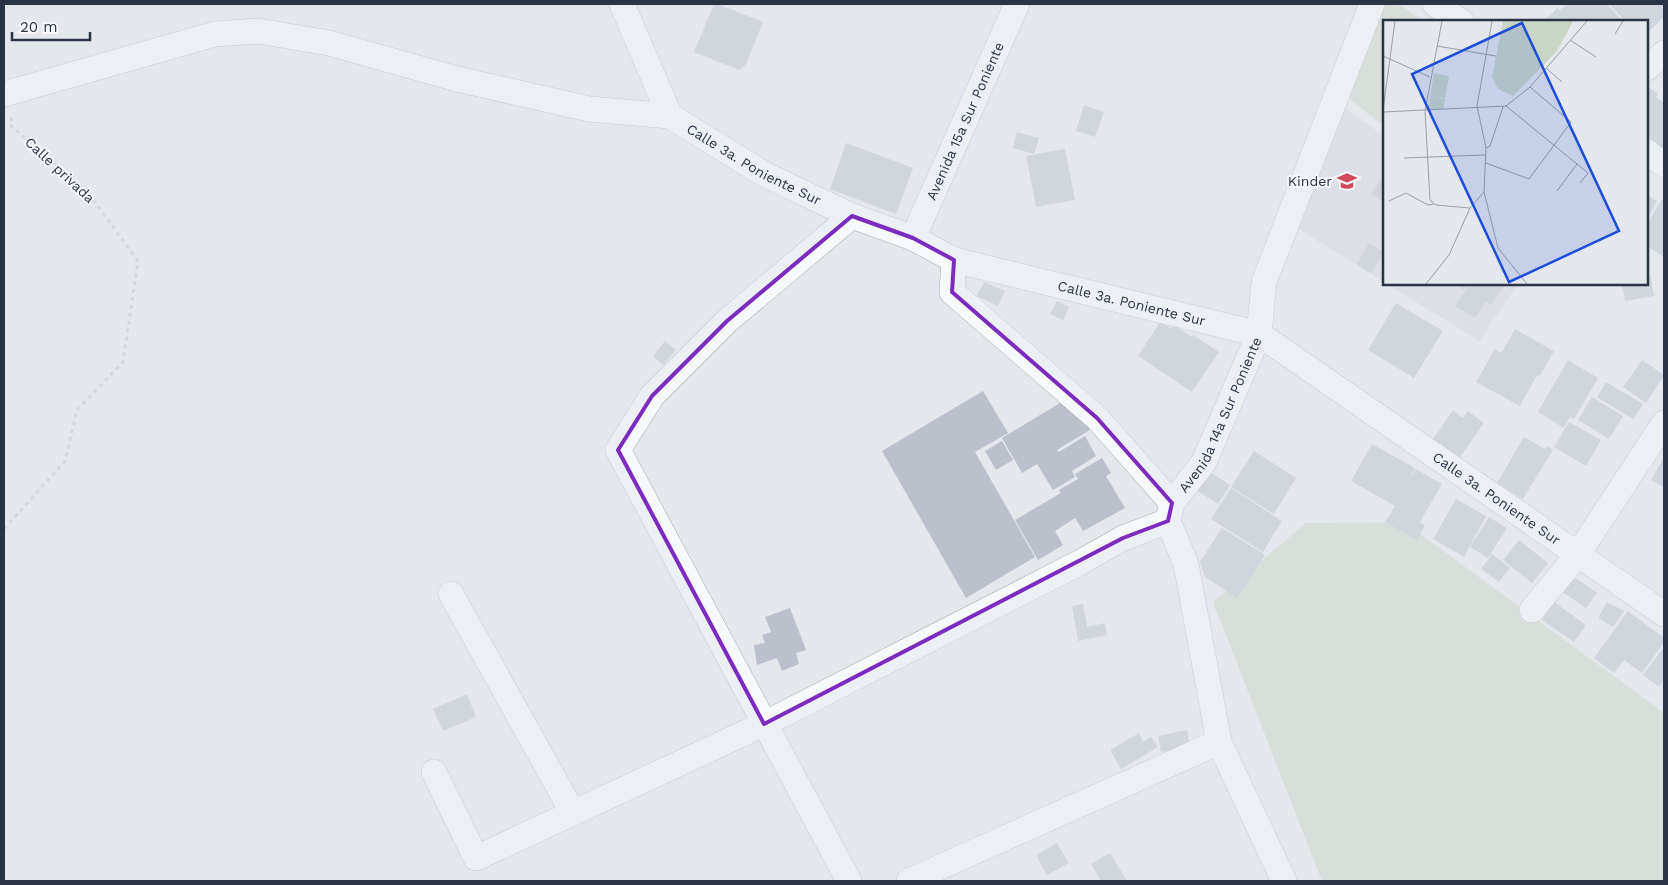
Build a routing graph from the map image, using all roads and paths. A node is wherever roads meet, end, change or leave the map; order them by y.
1 (622, 4) edge
2 (1017, 4) edge
3 (1372, 4) edge
4 (1435, 4) edge
5 (1459, 20) edge
6 (1664, 52) edge
7 (1648, 67) edge
8 (11, 92) edge
9 (670, 116) junction
10 (1648, 153) edge
11 (1664, 165) edge
12 (852, 216) junction
13 (913, 238) junction
14 (954, 260) junction
15 (1260, 334) junction
16 (1664, 423) edge
17 (1170, 512) junction
18 (4, 528) edge
19 (1578, 554) junction
20 (451, 594) dead end
21 (1532, 610) dead end
22 (1664, 614) edge
23 (764, 724) junction
24 (1219, 742) junction
25 (434, 772) dead end
26 (572, 813) junction
27 (850, 881) edge
28 (909, 881) edge
29 (1284, 881) edge

1 - 9 street
2 - 13 street, Avenida 15a Sur Poniente
3 - 15 street, Avenida 14a Sur Poniente
4 - 5 street
6 - 7 street
8 - 9 street
8 - 18 path, Calle privada
9 - 12 street, Calle 3a. Poniente Sur
10 - 11 street
12 - 13 street, Calle 3a. Poniente Sur
12 - 23 street
13 - 14 street, Calle 3a. Poniente Sur
14 - 15 street, Calle 3a. Poniente Sur
14 - 17 street
15 - 17 street, Avenida 14a Sur Poniente
15 - 19 street, Calle 3a. Poniente Sur
16 - 19 street
17 - 23 street
17 - 24 street
19 - 21 street
19 - 22 street, Calle 3a. Poniente Sur
20 - 26 street
23 - 26 street
23 - 27 street
24 - 28 street
24 - 29 street
25 - 26 street

